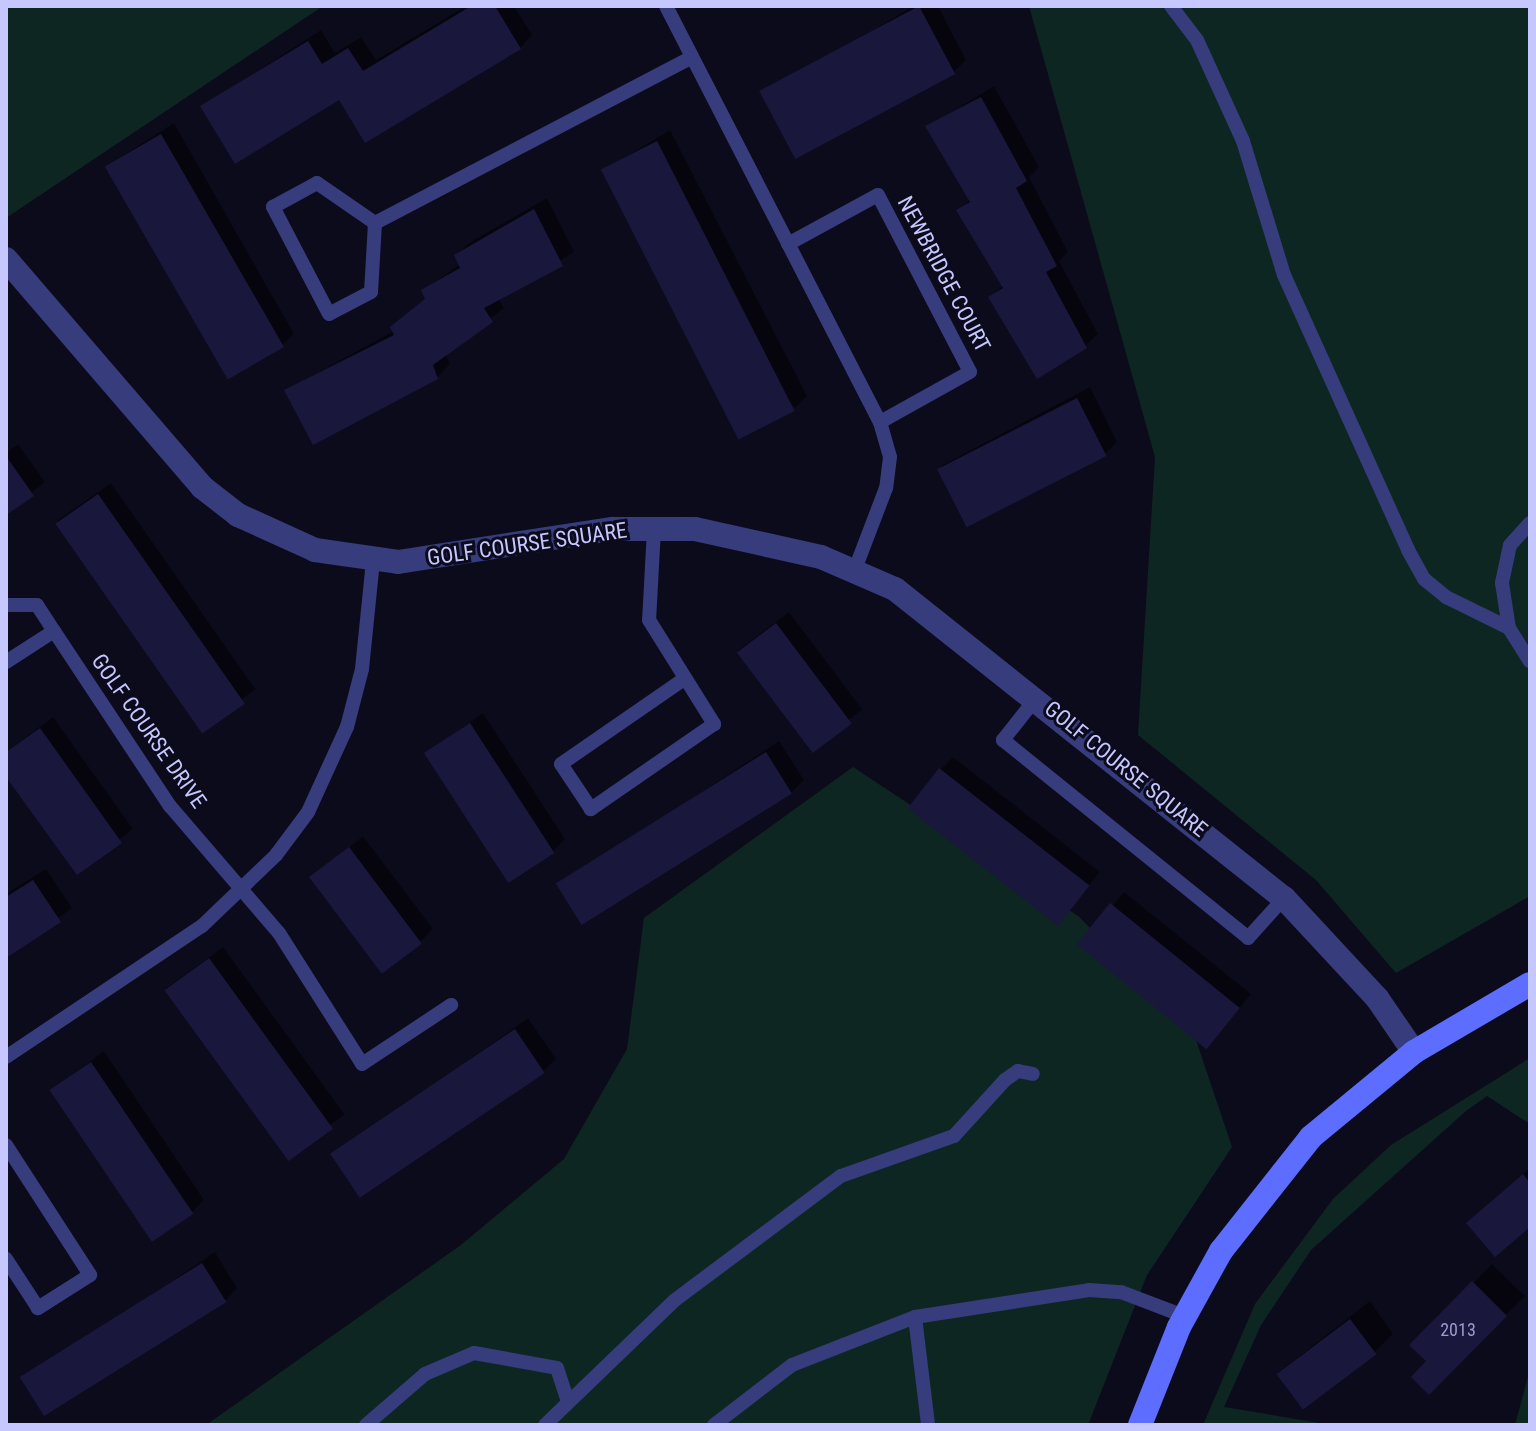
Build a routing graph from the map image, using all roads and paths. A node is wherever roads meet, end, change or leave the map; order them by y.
1 (666, 6) edge
2 (1171, 6) edge
3 (691, 58) junction
4 (375, 223) junction
5 (788, 244) junction
6 (6, 259) edge
7 (880, 422) junction
8 (1530, 523) edge
9 (654, 529) junction
10 (373, 561) junction
11 (855, 569) junction
12 (6, 605) edge
13 (1509, 628) junction
14 (54, 631) junction
15 (1530, 661) edge
16 (6, 662) edge
17 (684, 679) junction
18 (1037, 696) junction
19 (245, 889) junction
20 (1284, 898) junction
21 (1530, 984) edge
22 (451, 1005) dead end
23 (1414, 1052) junction
24 (6, 1057) edge
25 (1033, 1074) dead end
26 (6, 1145) edge
27 (6, 1259) edge
28 (1184, 1316) junction
29 (915, 1317) junction
30 (567, 1399) junction
31 (366, 1425) edge
32 (545, 1425) edge
33 (714, 1425) edge
34 (928, 1425) edge
35 (1140, 1425) edge

1 - 3 lane
2 - 13 lane
3 - 4 lane
3 - 5 lane
4 - 4 lane
5 - 7 lane
5 - 7 lane, NEWBRIDGE COURT
6 - 10 street, GOLF COURSE SQUARE
7 - 11 lane
8 - 13 lane
9 - 10 street, GOLF COURSE SQUARE
9 - 11 street, GOLF COURSE SQUARE
9 - 17 lane
10 - 19 lane
11 - 18 street, GOLF COURSE SQUARE
12 - 14 lane, GOLF COURSE DRIVE
13 - 15 lane
14 - 16 lane
14 - 19 lane, GOLF COURSE DRIVE
17 - 17 lane
18 - 20 street, GOLF COURSE SQUARE
18 - 20 lane
19 - 22 lane, GOLF COURSE DRIVE
19 - 24 lane
20 - 23 street, GOLF COURSE SQUARE
21 - 23 street
23 - 28 street
25 - 30 lane
26 - 27 lane
28 - 29 lane
28 - 35 street
29 - 33 lane
29 - 34 lane
30 - 31 lane
30 - 32 lane

